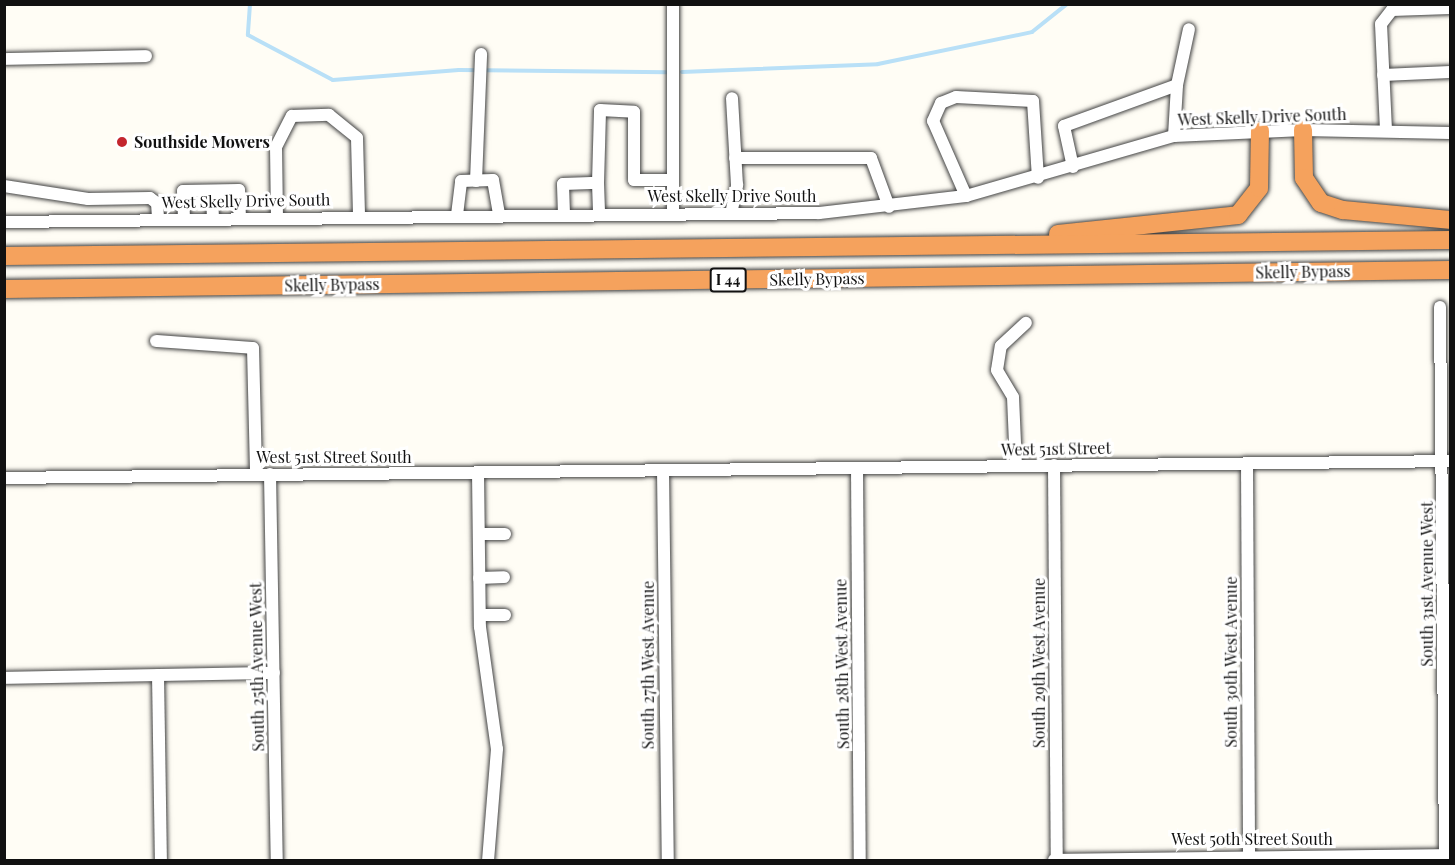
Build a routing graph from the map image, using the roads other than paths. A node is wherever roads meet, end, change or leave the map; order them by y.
1 (673, 4) edge
2 (1450, 8) edge
3 (1189, 29) dead end
4 (481, 54) dead end
5 (146, 56) dead end
6 (4, 59) edge
7 (1450, 72) edge
8 (1383, 75) junction
9 (1177, 85) junction
10 (732, 98) dead end
11 (1303, 130) junction
12 (1386, 130) junction
13 (1260, 131) junction
14 (1450, 133) edge
15 (1174, 136) junction
16 (735, 158) junction
17 (1074, 167) junction
18 (1038, 178) junction
19 (673, 180) junction
20 (476, 181) junction
21 (598, 183) junction
22 (4, 186) edge
23 (212, 191) junction
24 (966, 196) junction
25 (90, 199) junction
26 (889, 207) junction
27 (673, 212) junction
28 (564, 214) junction
29 (599, 214) junction
30 (731, 214) junction
31 (457, 215) junction
32 (499, 215) junction
33 (359, 216) junction
34 (213, 218) junction
35 (240, 218) junction
36 (277, 218) junction
37 (158, 219) junction
38 (184, 219) junction
39 (92, 220) junction
40 (1450, 220) edge
41 (4, 222) edge
42 (1450, 240) edge
43 (946, 245) junction
44 (4, 256) edge
45 (1450, 270) edge
46 (4, 289) edge
47 (1440, 307) dead end
48 (1026, 324) dead end
49 (156, 341) dead end
50 (1447, 461) edge
51 (1247, 463) junction
52 (1016, 465) junction
53 (1054, 465) junction
54 (857, 468) junction
55 (663, 470) junction
56 (478, 472) junction
57 (256, 474) junction
58 (270, 474) junction
59 (4, 478) edge
60 (479, 534) junction
61 (505, 534) dead end
62 (504, 577) dead end
63 (479, 578) junction
64 (480, 615) junction
65 (505, 615) dead end
66 (274, 673) junction
67 (158, 675) junction
68 (4, 678) edge
69 (1447, 857) edge
70 (1249, 858) edge
71 (1056, 860) edge
72 (161, 861) edge
73 (277, 861) edge
74 (488, 861) edge
75 (667, 861) edge
76 (860, 861) edge

1 - 19 street
2 - 8 street
3 - 9 street
4 - 20 street
5 - 6 street
7 - 8 street
8 - 12 street
9 - 15 street
9 - 17 street
10 - 16 street
11 - 12 street, West Skelly Drive South
11 - 13 street, West Skelly Drive South
11 - 40 highway
12 - 14 street, West Skelly Drive South
13 - 15 street, West Skelly Drive South
13 - 43 highway
15 - 17 street, West Skelly Drive South
16 - 26 street
16 - 30 street
17 - 18 street, West Skelly Drive South
18 - 24 street, West Skelly Drive South
18 - 24 street
19 - 21 street
19 - 27 street
20 - 31 street
20 - 32 street
21 - 28 street
21 - 29 street
22 - 25 street
23 - 34 street
23 - 35 street
23 - 38 street
24 - 26 street, West Skelly Drive South
25 - 37 street
25 - 39 street
26 - 30 street, West Skelly Drive South
27 - 29 street, West Skelly Drive South
27 - 30 street, West Skelly Drive South
28 - 29 street, West Skelly Drive South
28 - 32 street, West Skelly Drive South
31 - 32 street, West Skelly Drive South
31 - 33 street, West Skelly Drive South
33 - 36 street, West Skelly Drive South
33 - 36 street
34 - 35 street, West Skelly Drive South
34 - 38 street, West Skelly Drive South
35 - 36 street, West Skelly Drive South
37 - 38 street, West Skelly Drive South
37 - 39 street, West Skelly Drive South
39 - 41 street, West Skelly Drive South
42 - 43 highway, Skelly Bypass / I 44
43 - 44 highway, Skelly Bypass / I 44
45 - 46 highway, Skelly Bypass / I 44
47 - 50 street, South 31st Avenue West
48 - 52 street
49 - 57 street
50 - 51 street, West 51st Street
50 - 69 street, South 31st Avenue West
51 - 53 street, West 51st Street
51 - 70 street, South 30th West Avenue
52 - 53 street, West 51st Street
52 - 54 street, West 51st Street
53 - 71 street, South 29th West Avenue
54 - 55 street, West 51st Street
54 - 76 street, South 28th West Avenue
55 - 56 street, West 51st Street South
55 - 75 street, South 27th West Avenue
56 - 58 street, West 51st Street South
56 - 60 street
57 - 58 street, West 51st Street South
57 - 59 street, West 51st Street South
58 - 66 street, South 25th Avenue West
60 - 61 street
60 - 63 street
62 - 63 street
63 - 64 street
64 - 65 street
64 - 74 street
66 - 67 street
66 - 73 street, South 25th Avenue West
67 - 68 street
67 - 72 street
69 - 70 street, West 50th Street South
70 - 71 street, West 50th Street South

